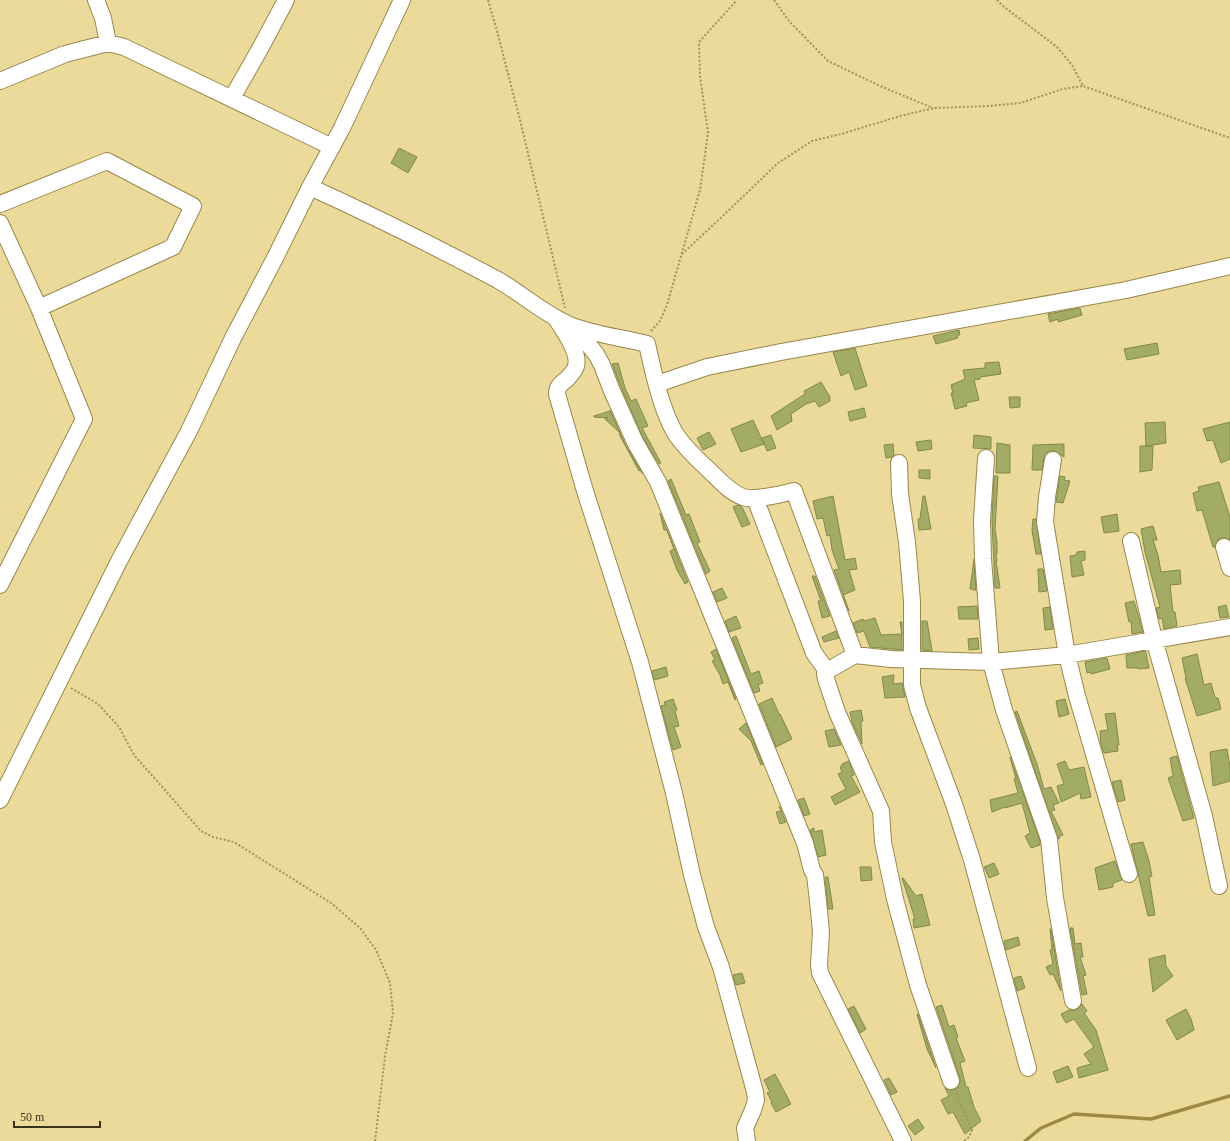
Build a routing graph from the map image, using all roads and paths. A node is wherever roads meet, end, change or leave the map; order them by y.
1 (96, 0) edge
2 (402, 0) edge
3 (488, 0) edge
4 (737, 0) edge
5 (774, 0) edge
6 (997, 0) edge
7 (284, 1) edge
8 (108, 43) junction
9 (0, 81) edge
10 (1083, 86) junction
11 (232, 98) junction
12 (934, 108) junction
13 (1230, 138) edge
14 (332, 147) junction
15 (310, 187) junction
16 (0, 204) edge
17 (0, 223) edge
18 (682, 254) junction
19 (1230, 266) edge
20 (39, 308) junction
21 (562, 321) junction
22 (647, 344) junction
23 (657, 384) junction
24 (986, 458) dead end
25 (1053, 460) dead end
26 (899, 463) dead end
27 (755, 498) junction
28 (1131, 541) dead end
29 (1224, 547) dead end
30 (1230, 568) edge
31 (0, 585) edge
32 (1230, 627) edge
33 (1154, 639) junction
34 (855, 655) junction
35 (1067, 655) junction
36 (911, 659) junction
37 (991, 662) junction
38 (827, 671) junction
39 (59, 682) junction
40 (0, 800) edge
41 (1129, 874) dead end
42 (1219, 886) dead end
43 (1073, 1001) dead end
44 (1028, 1068) dead end
45 (951, 1081) joint
46 (376, 1141) edge
47 (747, 1141) edge
48 (903, 1141) edge
49 (964, 1141) edge

1 - 8 street
2 - 14 street
3 - 21 path
4 - 18 path
5 - 12 path
6 - 10 path
7 - 11 street
8 - 9 street
8 - 11 street
10 - 12 path
10 - 13 path
11 - 14 street
12 - 18 path
14 - 15 street
15 - 21 street
15 - 39 street
16 - 20 street
17 - 20 street
18 - 22 path
19 - 23 street
20 - 31 street
21 - 22 street
21 - 47 street
21 - 48 street
22 - 23 street
23 - 27 street
24 - 37 street
25 - 35 street
26 - 36 street
27 - 34 street
27 - 38 street
28 - 33 street
29 - 30 street
32 - 33 street
33 - 35 street
33 - 42 street
34 - 36 street
34 - 38 street
35 - 37 street
35 - 41 street
36 - 37 street
36 - 44 street
37 - 43 street
38 - 45 street
39 - 40 street
39 - 46 path
45 - 49 path

